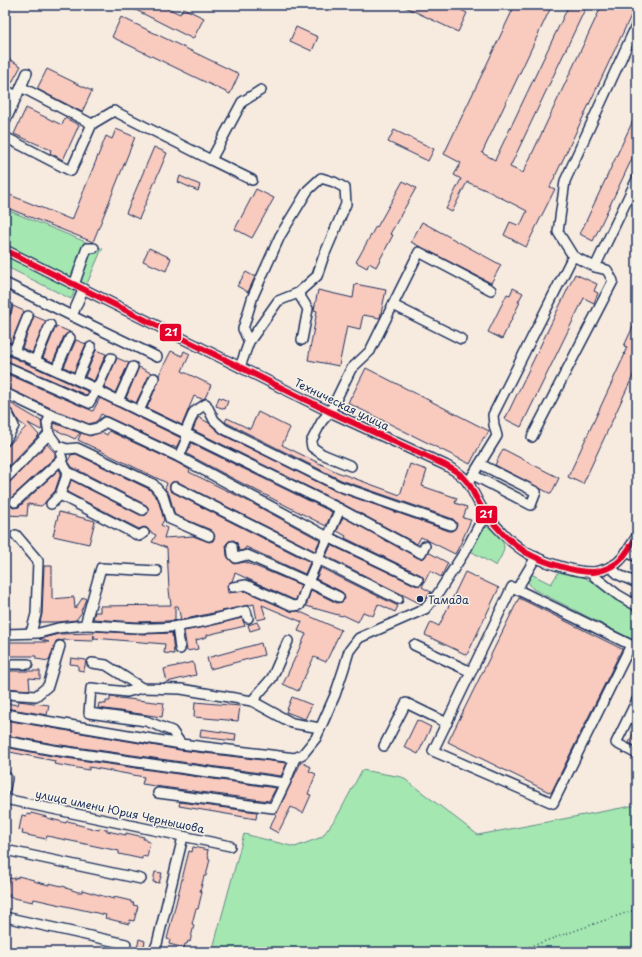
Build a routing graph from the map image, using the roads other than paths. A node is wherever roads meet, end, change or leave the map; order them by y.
1 (637, 24) edge
2 (27, 73) dead end
3 (5, 90) edge
4 (261, 90) dead end
5 (19, 92) junction
6 (5, 122) edge
7 (92, 124) junction
8 (5, 137) edge
9 (212, 160) junction
10 (637, 178) edge
11 (252, 180) dead end
12 (94, 248) dead end
13 (5, 250) edge
14 (573, 256) junction
15 (595, 267) junction
16 (5, 283) edge
17 (74, 285) junction
18 (84, 290) junction
19 (491, 290) dead end
20 (298, 293) junction
21 (393, 305) junction
22 (28, 316) dead end
23 (72, 316) junction
24 (50, 326) dead end
25 (70, 338) dead end
26 (461, 339) dead end
27 (302, 340) dead end
28 (250, 342) junction
29 (5, 347) edge
30 (91, 347) dead end
31 (14, 351) junction
32 (157, 357) dead end
33 (111, 358) dead end
34 (35, 361) junction
35 (5, 366) edge
36 (133, 367) dead end
37 (240, 367) junction
38 (56, 370) junction
39 (154, 378) dead end
40 (77, 379) junction
41 (97, 389) junction
42 (5, 393) edge
43 (118, 401) junction
44 (140, 411) junction
45 (5, 412) edge
46 (330, 412) junction
47 (51, 415) junction
48 (185, 432) junction
49 (49, 434) junction
50 (532, 437) dead end
51 (5, 441) edge
52 (58, 446) junction
53 (179, 457) junction
54 (62, 459) junction
55 (480, 464) junction
56 (351, 466) dead end
57 (68, 472) junction
58 (473, 475) junction
59 (6, 478) dead end
60 (468, 483) junction
61 (175, 487) dead end
62 (60, 495) junction
63 (15, 502) dead end
64 (51, 504) dead end
65 (340, 509) junction
66 (143, 510) dead end
67 (487, 517) junction
68 (451, 525) dead end
69 (144, 533) dead end
70 (16, 535) dead end
71 (209, 536) dead end
72 (637, 536) edge
73 (328, 537) junction
74 (232, 546) dead end
75 (425, 546) dead end
76 (626, 552) junction
77 (536, 557) junction
78 (637, 557) edge
79 (318, 559) junction
80 (610, 567) junction
81 (157, 571) dead end
82 (594, 572) junction
83 (418, 580) dead end
84 (308, 582) junction
85 (637, 583) edge
86 (233, 587) dead end
87 (517, 590) junction
88 (339, 597) dead end
89 (398, 599) dead end
90 (637, 606) edge
91 (248, 618) dead end
92 (85, 625) junction
93 (176, 626) junction
94 (31, 633) junction
95 (5, 634) edge
96 (288, 642) dead end
97 (414, 645) dead end
98 (60, 646) dead end
99 (180, 649) dead end
100 (92, 663) dead end
101 (5, 664) edge
102 (28, 664) dead end
103 (471, 672) junction
104 (142, 688) junction
105 (5, 694) edge
106 (637, 700) edge
107 (252, 701) junction
108 (634, 712) edge
109 (5, 714) edge
110 (447, 723) junction
111 (320, 728) junction
112 (5, 741) edge
113 (181, 744) junction
114 (384, 746) dead end
115 (637, 754) edge
116 (295, 758) junction
117 (5, 776) edge
118 (285, 783) junction
119 (5, 789) edge
120 (158, 793) dead end
121 (5, 799) edge
122 (184, 837) junction
123 (230, 846) dead end
124 (5, 850) edge
125 (142, 879) dead end
126 (5, 917) edge
127 (126, 944) dead end
128 (153, 952) edge

1 - 14 street
2 - 5 street
3 - 5 street
4 - 9 street
5 - 6 street
5 - 7 street
7 - 8 street
7 - 9 street
9 - 11 street
10 - 15 street
12 - 17 street
13 - 17 street, Техническая улица
14 - 15 street
14 - 55 street
15 - 50 street
16 - 23 street
17 - 18 street, Техническая улица
18 - 23 street
18 - 37 street, Техническая улица
19 - 21 street
20 - 27 street
20 - 28 street
20 - 28 street
21 - 26 street
21 - 46 street
22 - 31 street
23 - 32 street
24 - 34 street
25 - 38 street
28 - 37 street
29 - 31 street
30 - 40 street
31 - 34 street
33 - 41 street
34 - 38 street
35 - 41 street
36 - 43 street
37 - 46 street, Техническая улица
38 - 40 street
39 - 44 street
40 - 41 street
41 - 43 street
42 - 47 street
43 - 44 street
44 - 48 street
45 - 51 street
46 - 56 street
46 - 60 street, Техническая улица
47 - 49 street
47 - 53 street
48 - 53 street
48 - 65 street
48 - 68 street
49 - 52 street
49 - 59 street
52 - 54 street
52 - 71 street
53 - 73 street
54 - 57 street
54 - 63 street
55 - 58 street
55 - 58 street
57 - 62 street
57 - 66 street
58 - 60 street
60 - 67 street, Техническая улица
61 - 79 street
62 - 64 street
62 - 69 street
65 - 73 street
65 - 75 street
67 - 77 street, Техническая улица
67 - 111 street
70 - 94 street
72 - 76 street, Техническая улица
73 - 79 street
73 - 83 street
74 - 84 street
76 - 78 street
76 - 80 street, Техническая улица
77 - 82 street, Техническая улица
77 - 87 street
79 - 84 street
79 - 89 street
80 - 82 street, Техническая улица
80 - 85 street
81 - 92 street
82 - 90 street
84 - 86 street
84 - 88 street
87 - 103 street
87 - 110 street
91 - 93 street
92 - 93 street
92 - 94 street
93 - 99 street
94 - 95 street
96 - 107 street
97 - 103 street
98 - 105 street
100 - 104 street
101 - 102 street
103 - 110 street
104 - 107 street
104 - 113 street
106 - 108 street
107 - 111 street
108 - 115 street
109 - 113 street
110 - 114 street
111 - 116 street
112 - 118 street
113 - 116 street
116 - 118 street
117 - 119 street
118 - 120 street
121 - 122 street, улица имени Юрия Чернышова
122 - 123 street, улица имени Юрия Чернышова
122 - 128 street
124 - 125 street
126 - 127 street

